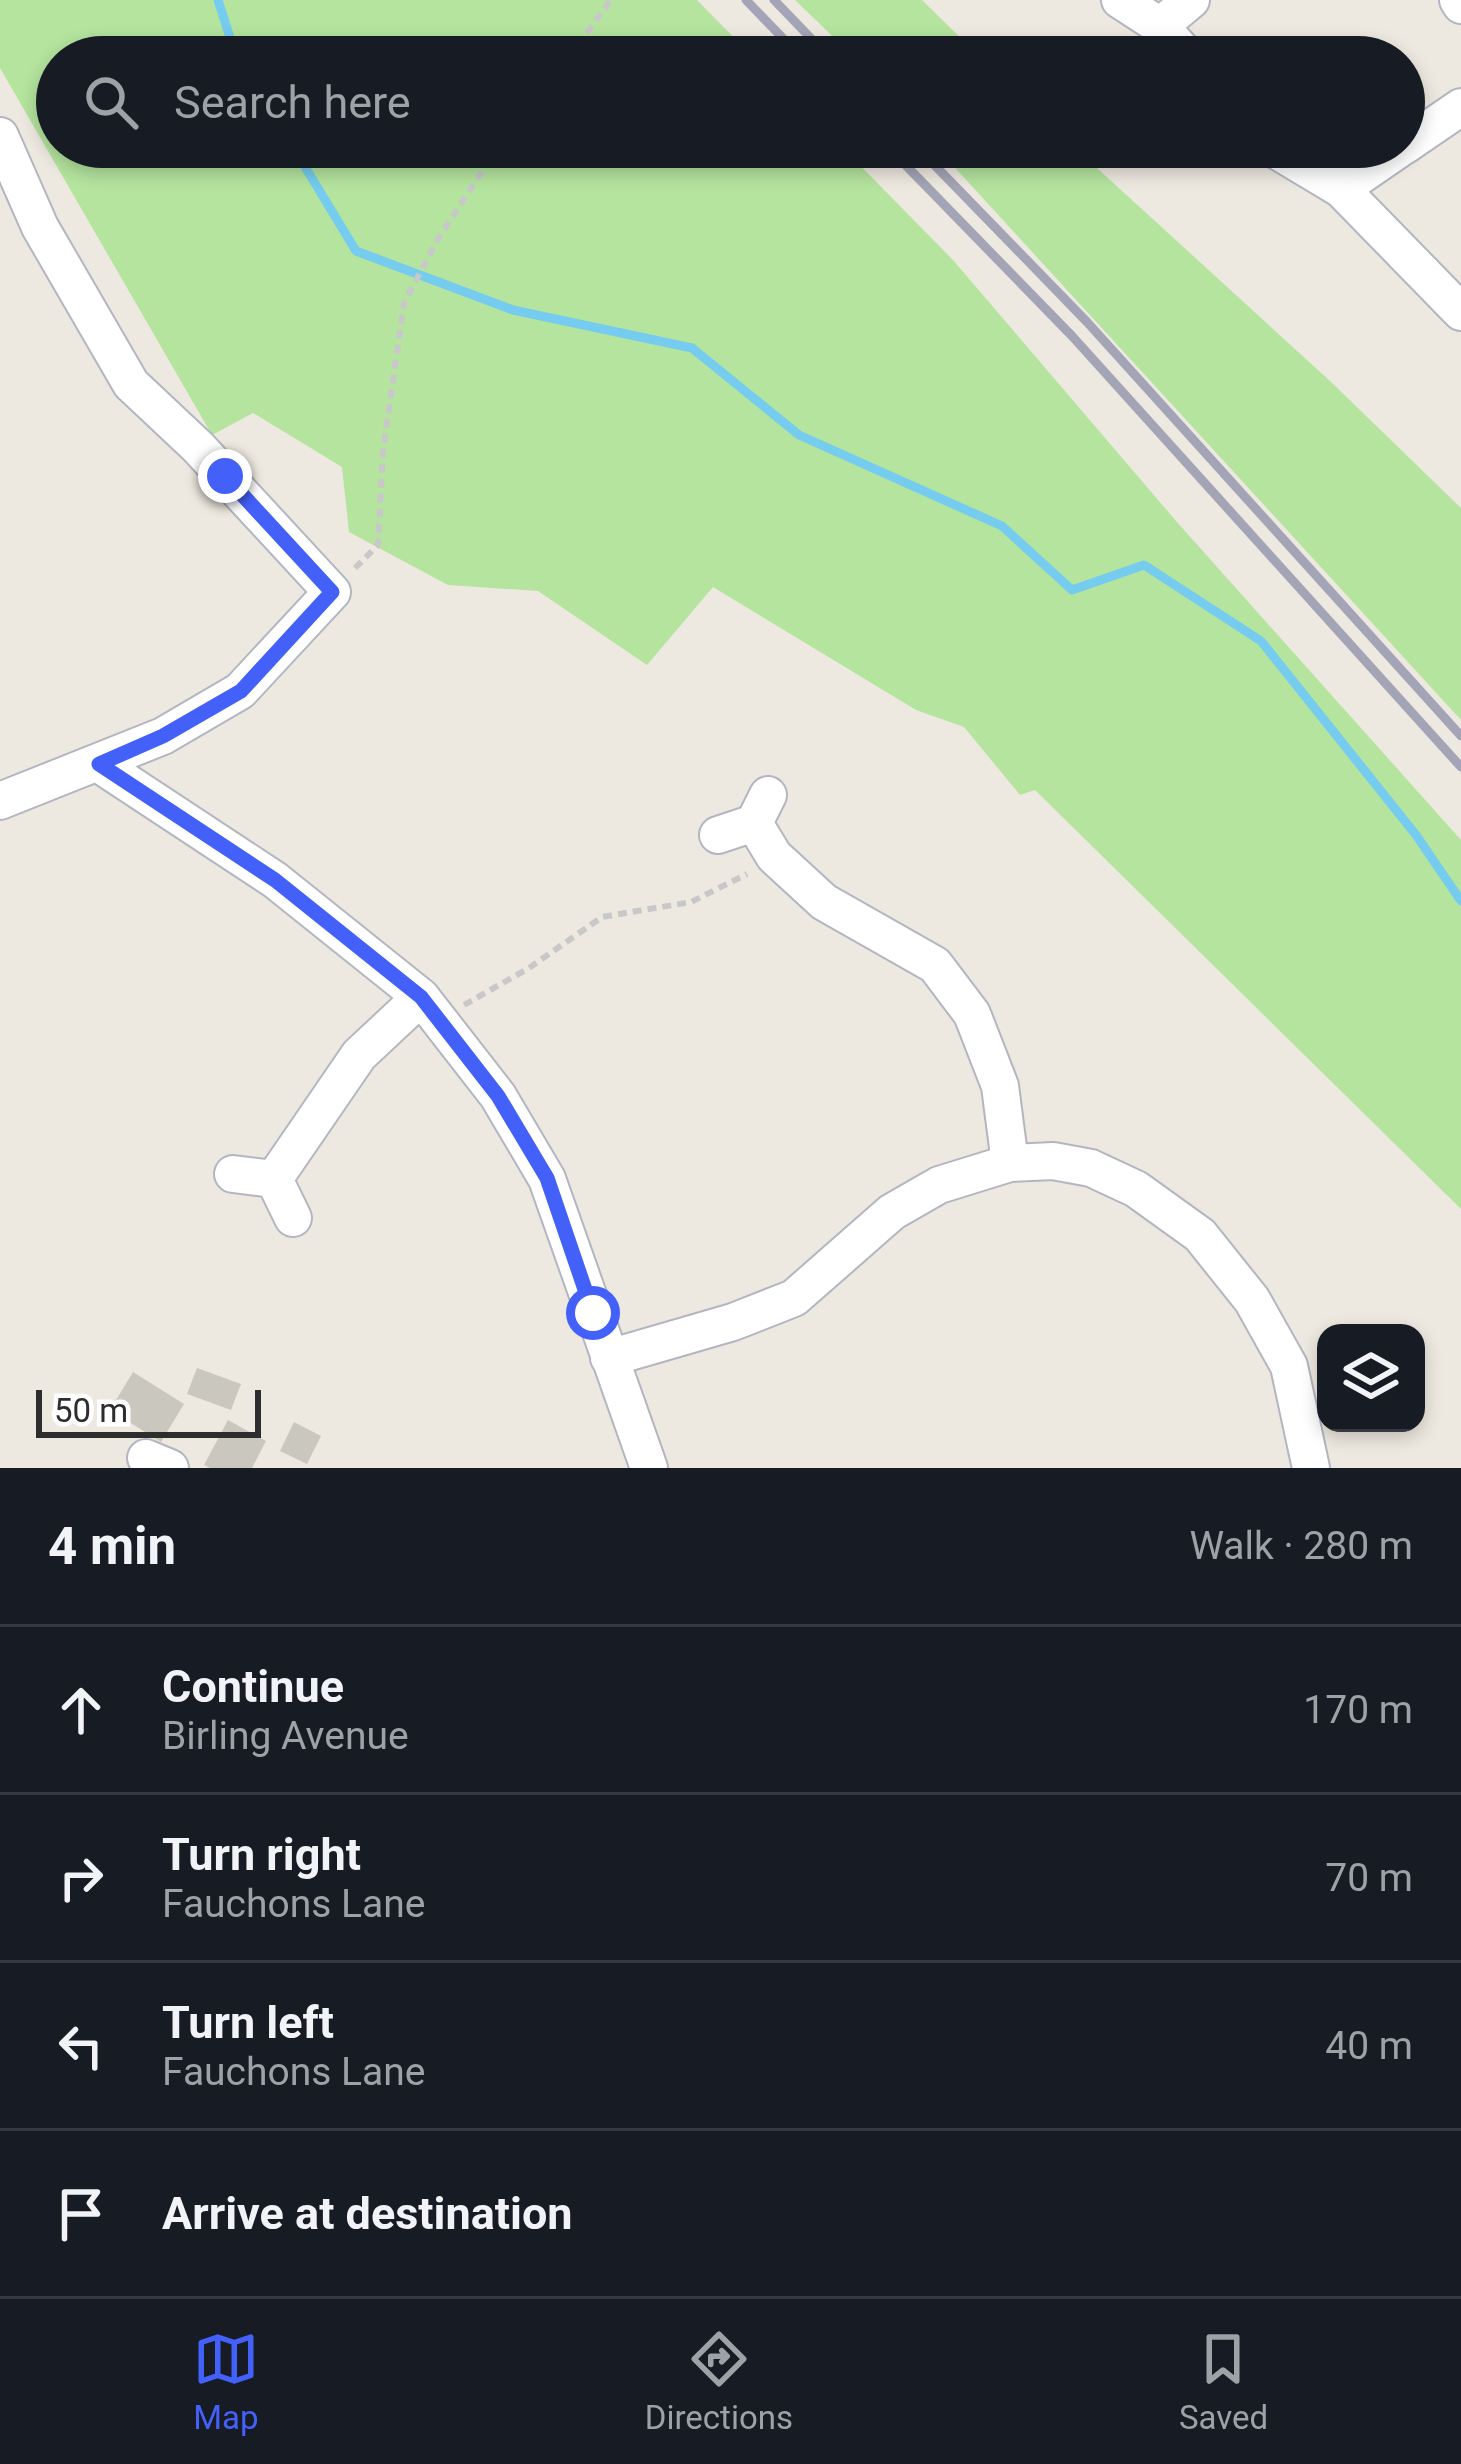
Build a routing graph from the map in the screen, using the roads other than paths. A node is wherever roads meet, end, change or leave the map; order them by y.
1 (1120, 0) edge
2 (1191, 0) edge
3 (1160, 26) junction
4 (1169, 36) edge
5 (1461, 106) edge
6 (1425, 131) edge
7 (0, 136) edge
8 (1306, 168) edge
9 (1371, 168) edge
10 (1341, 189) junction
11 (1461, 312) edge
12 (99, 764) junction
13 (0, 801) edge
14 (718, 835) dead end
15 (430, 1008) junction
16 (1010, 1163) junction
17 (233, 1174) dead end
18 (274, 1179) junction
19 (293, 1219) dead end
20 (609, 1358) junction
21 (649, 1468) edge
22 (1311, 1468) edge

1 - 3 street
2 - 3 street
3 - 4 street
5 - 6 street
7 - 12 street
8 - 10 street
9 - 10 street
10 - 11 street
12 - 13 street
12 - 15 street
14 - 16 street
15 - 18 street
15 - 20 street
16 - 20 street
16 - 22 street
17 - 18 street
18 - 19 street
20 - 21 street

